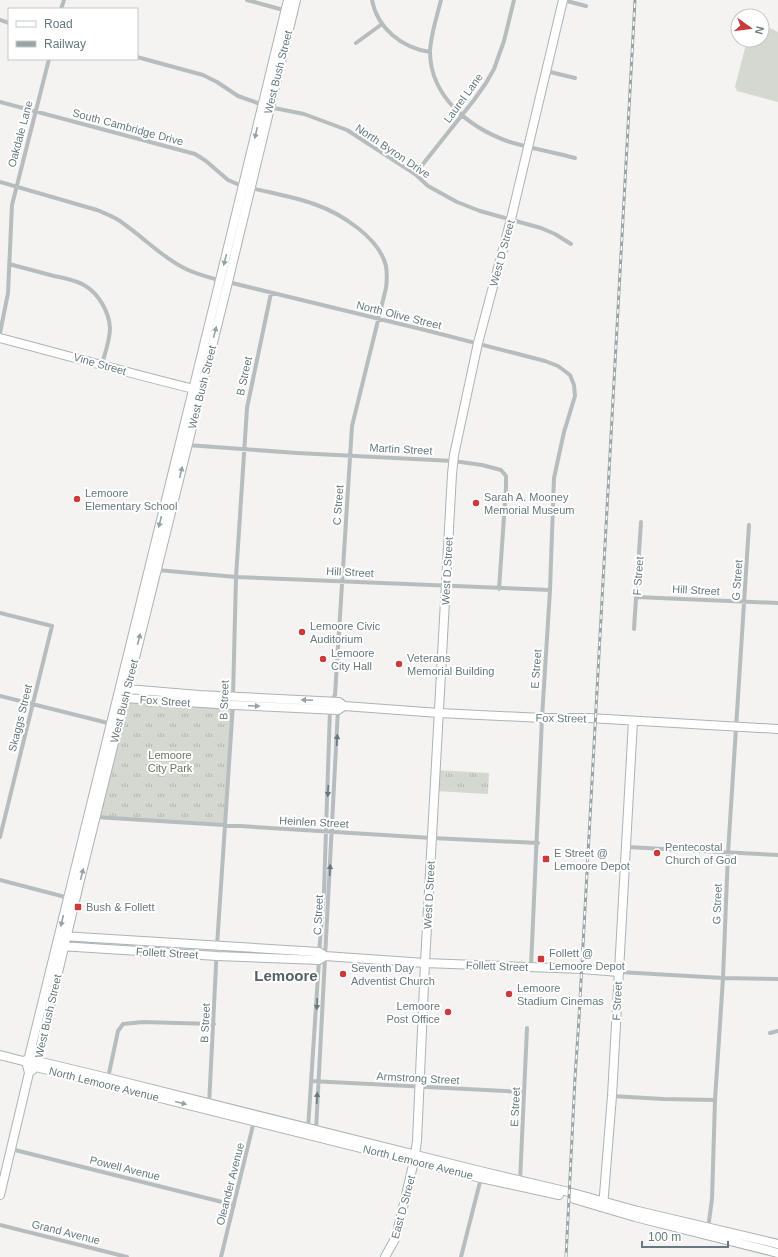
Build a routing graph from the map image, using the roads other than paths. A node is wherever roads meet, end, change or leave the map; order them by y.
1 (246, 0) edge
2 (288, 0) edge
3 (296, 0) edge
4 (372, 0) edge
5 (441, 0) edge
6 (514, 0) edge
7 (563, 0) edge
8 (586, 6) dead end
9 (289, 12) junction
10 (382, 24) junction
11 (356, 43) dead end
12 (430, 52) junction
13 (138, 57) edge
14 (49, 60) edge
15 (546, 71) junction
16 (575, 78) dead end
17 (0, 102) edge
18 (266, 106) junction
19 (35, 112) junction
20 (462, 115) junction
21 (529, 147) junction
22 (575, 158) dead end
23 (415, 174) junction
24 (0, 182) edge
25 (16, 186) junction
26 (247, 187) junction
27 (511, 219) junction
28 (571, 244) dead end
29 (9, 264) junction
30 (224, 281) junction
31 (270, 293) junction
32 (378, 319) junction
33 (0, 333) edge
34 (0, 338) edge
35 (478, 344) junction
36 (102, 364) junction
37 (570, 375) joint
38 (197, 390) junction
39 (183, 444) junction
40 (244, 449) junction
41 (350, 455) junction
42 (453, 461) junction
43 (641, 522) dead end
44 (749, 525) dead end
45 (152, 570) junction
46 (236, 577) junction
47 (342, 581) junction
48 (446, 586) junction
49 (499, 589) junction
50 (550, 590) junction
51 (636, 596) junction
52 (744, 602) junction
53 (778, 603) edge
54 (0, 612) edge
55 (634, 629) dead end
56 (123, 693) junction
57 (0, 696) edge
58 (233, 696) junction
59 (33, 704) junction
60 (336, 704) junction
61 (233, 705) junction
62 (439, 713) junction
63 (542, 718) junction
64 (633, 721) junction
65 (114, 724) junction
66 (736, 727) junction
67 (778, 729) edge
68 (92, 818) junction
69 (225, 825) junction
70 (326, 832) junction
71 (332, 832) junction
72 (0, 837) edge
73 (432, 838) junction
74 (538, 843) junction
75 (627, 846) junction
76 (728, 853) junction
77 (778, 855) edge
78 (0, 880) edge
79 (72, 899) junction
80 (63, 937) junction
81 (60, 946) junction
82 (217, 946) junction
83 (217, 956) junction
84 (321, 956) junction
85 (425, 963) junction
86 (531, 967) junction
87 (619, 972) junction
88 (723, 978) junction
89 (778, 979) edge
90 (214, 1024) junction
91 (527, 1028) dead end
92 (778, 1031) edge
93 (770, 1033) dead end
94 (0, 1055) edge
95 (26, 1062) junction
96 (37, 1064) junction
97 (29, 1073) junction
98 (107, 1081) junction
99 (311, 1082) junction
100 (318, 1082) junction
101 (419, 1087) junction
102 (524, 1092) junction
103 (612, 1096) junction
104 (715, 1100) junction
105 (209, 1106) junction
106 (255, 1118) junction
107 (311, 1132) junction
108 (11, 1149) junction
109 (415, 1158) junction
110 (481, 1175) junction
111 (519, 1184) junction
112 (0, 1195) edge
113 (234, 1205) junction
114 (603, 1206) junction
115 (0, 1225) edge
116 (708, 1231) junction
117 (778, 1244) edge
118 (778, 1253) edge
119 (127, 1257) edge
120 (221, 1257) edge
121 (385, 1257) edge
122 (461, 1257) edge

1 - 9 street
2 - 9 street, West Bush Street
3 - 9 street, West Bush Street
4 - 10 street
5 - 12 street
6 - 20 street, Laurel Lane
7 - 8 street
7 - 15 street, West D Street
9 - 18 street, West Bush Street
10 - 11 street
10 - 12 street
12 - 20 street
13 - 18 street, North Byron Drive
14 - 19 street, Oakdale Lane
15 - 16 street
15 - 21 street, West D Street
17 - 19 street, South Cambridge Drive
18 - 23 street, North Byron Drive
18 - 26 street, West Bush Street
19 - 25 street, Oakdale Lane
19 - 26 street, South Cambridge Drive
20 - 21 street
20 - 23 street, Laurel Lane
21 - 22 street
21 - 27 street, West D Street
23 - 27 street, North Byron Drive
24 - 25 street, North Olive Street
25 - 29 street, Oakdale Lane
25 - 30 street, North Olive Street
26 - 30 street, West Bush Street
26 - 32 street, South Cambridge Drive
27 - 28 street, North Byron Drive
27 - 35 street, West D Street
29 - 33 street, Oakdale Lane
29 - 36 street
30 - 31 street, North Olive Street
30 - 38 street, West Bush Street
31 - 32 street, North Olive Street
31 - 40 street, B Street
32 - 35 street, North Olive Street
32 - 41 street, C Street
34 - 36 street, Vine Street
35 - 37 street, North Olive Street
35 - 42 street, West D Street
36 - 38 street, Vine Street
37 - 50 street, E Street
38 - 39 street, West Bush Street
39 - 40 street, Martin Street
39 - 45 street, West Bush Street
40 - 41 street, Martin Street
40 - 46 street, B Street
41 - 42 street, Martin Street
41 - 47 street, C Street
42 - 48 street, West D Street
42 - 49 street, Martin Street
43 - 51 street, F Street
44 - 52 street, G Street
45 - 46 street, Hill Street
45 - 56 street, West Bush Street
46 - 47 street, Hill Street
46 - 58 street, B Street
47 - 48 street, Hill Street
47 - 60 street, C Street
48 - 49 street, Hill Street
48 - 62 street, West D Street
49 - 50 street, Hill Street
50 - 63 street, E Street
51 - 52 street, Hill Street
51 - 55 street, F Street
52 - 53 street, Hill Street
52 - 66 street, G Street
54 - 59 street, Skaggs Street
56 - 58 street, Fox Street
56 - 61 street, Fox Street
56 - 65 street, West Bush Street
57 - 59 street
60 -> 58 street, Fox Street
58 - 61 street, B Street
59 - 65 street
59 - 72 street, Skaggs Street
61 -> 60 street, Fox Street
60 - 62 street, Fox Street
60 -> 70 street, C Street
71 -> 60 street, C Street
61 - 69 street, B Street
62 - 63 street, Fox Street
62 - 73 street, West D Street
63 - 64 street, Fox Street
63 - 74 street, E Street
64 - 66 street, Fox Street
64 - 75 street, F Street
65 - 68 street, West Bush Street
66 - 67 street, Fox Street
66 - 76 street, G Street
68 - 69 street, Heinlen Street
68 - 79 street, West Bush Street
69 - 70 street, Heinlen Street
69 - 82 street, B Street
70 - 71 street, Heinlen Street
70 - 84 street, C Street
71 - 73 street, Heinlen Street
84 -> 71 street, C Street
73 - 74 street, Heinlen Street
73 - 85 street, West D Street
74 - 86 street, E Street
75 - 76 street
75 - 87 street, F Street
76 - 77 street
76 - 88 street, G Street
78 - 79 street
79 - 80 street, West Bush Street
80 - 81 street, West Bush Street
80 - 82 street, Follett Street
81 - 83 street, Follett Street
81 - 95 street, West Bush Street
81 - 96 street, West Bush Street
82 - 83 street, B Street
82 - 84 street, Follett Street
83 - 84 street, Follett Street
83 - 90 street, B Street
84 - 85 street, Follett Street
84 -> 99 street, C Street
84 - 100 street, C Street
85 - 86 street, Follett Street
85 - 101 street, West D Street
86 - 87 street, Follett Street
87 - 88 street, Follett Street
87 - 103 street, F Street
88 - 89 street, Follett Street
88 - 104 street, G Street
90 - 98 street
90 - 105 street, B Street
91 - 102 street, E Street
92 - 93 street
94 - 95 street, North Lemoore Avenue
95 - 96 street, North Lemoore Avenue
95 - 97 street, West Bush Street
96 - 97 street, West Bush Street
96 - 98 street, North Lemoore Avenue
97 - 108 street
98 - 105 street, North Lemoore Avenue
99 - 100 street, Armstrong Street
99 - 107 street, C Street
100 - 101 street, Armstrong Street
107 -> 100 street, C Street
101 - 102 street, Armstrong Street
101 - 109 street, West D Street
102 - 111 street, E Street
103 - 104 street
103 - 114 street, F Street
104 - 116 street, G Street
105 - 106 street, North Lemoore Avenue
106 - 107 street, North Lemoore Avenue
106 - 113 street, Oleander Avenue
107 - 109 street, North Lemoore Avenue
108 - 112 street
108 - 113 street, Powell Avenue
109 - 110 street, North Lemoore Avenue
109 - 121 street, East D Street
110 - 111 street, North Lemoore Avenue
110 - 122 street
111 - 114 street, North Lemoore Avenue
113 - 120 street, Oleander Avenue
114 - 116 street, North Lemoore Avenue
115 - 119 street, Grand Avenue
116 - 117 street, North Lemoore Avenue
116 - 118 street, North Lemoore Avenue

